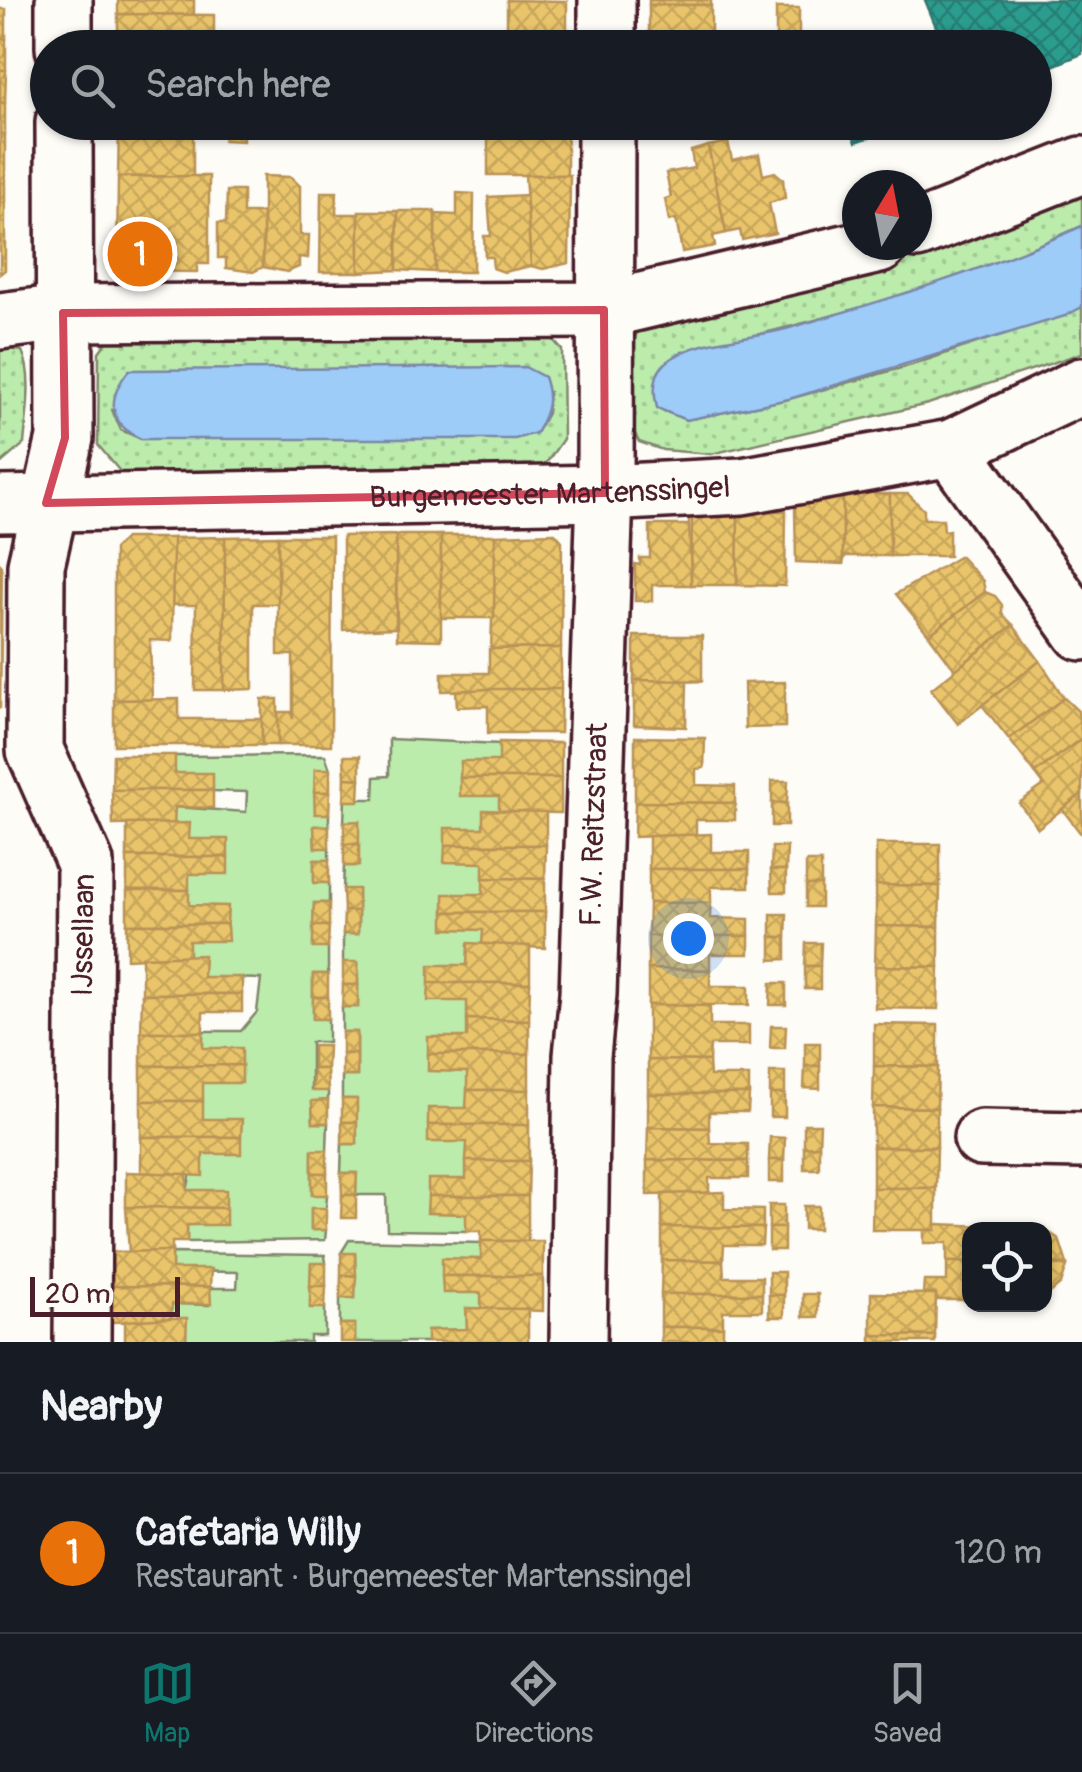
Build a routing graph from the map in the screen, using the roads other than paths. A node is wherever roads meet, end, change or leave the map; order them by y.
1 (64, 0) edge
2 (607, 0) edge
3 (64, 30) edge
4 (606, 30) edge
5 (64, 140) edge
6 (606, 140) edge
7 (1082, 165) edge
8 (932, 224) edge
9 (842, 254) edge
10 (604, 310) junction
11 (63, 313) junction
12 (0, 321) edge
13 (1082, 386) edge
14 (951, 448) junction
15 (605, 493) junction
16 (23, 504) edge
17 (1082, 632) edge
18 (982, 1138) dead end
19 (1082, 1140) edge
20 (82, 1342) edge
21 (578, 1342) edge

1 - 3 street
2 - 4 street
5 - 11 street, IJssellaan
6 - 10 street, F.W. Reitzstraat
7 - 8 street
9 - 10 street
10 - 11 street
10 - 15 street, F.W. Reitzstraat
11 - 12 street
11 - 16 street, IJssellaan
13 - 14 street, Burgemeester Martenssingel
14 - 15 street, Burgemeester Martenssingel
14 - 17 street
15 - 16 street, Burgemeester Martenssingel
15 - 21 street, F.W. Reitzstraat
16 - 20 street, IJssellaan
18 - 19 street

